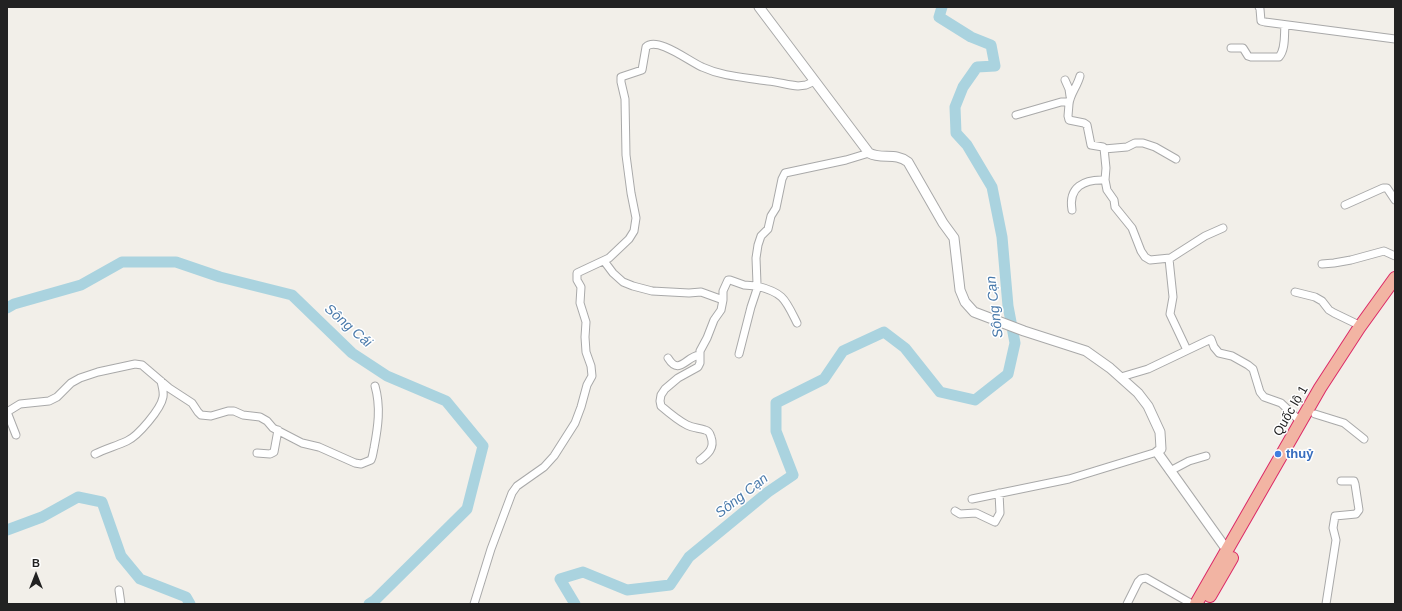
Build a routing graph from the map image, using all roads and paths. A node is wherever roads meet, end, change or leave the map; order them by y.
1 (759, 7) edge
2 (1258, 7) edge
3 (1285, 25) junction
4 (1395, 39) edge
5 (1231, 48) dead end
6 (1080, 76) dead end
7 (1065, 80) dead end
8 (815, 81) junction
9 (1070, 96) junction
10 (1069, 104) junction
11 (1016, 115) dead end
12 (1104, 149) junction
13 (869, 153) junction
14 (1176, 159) dead end
15 (1105, 180) junction
16 (1395, 200) edge
17 (1345, 205) dead end
18 (1072, 210) dead end
19 (1224, 228) dead end
20 (1395, 256) edge
21 (1170, 258) junction
22 (604, 261) junction
23 (1322, 264) dead end
24 (1395, 278) edge
25 (758, 286) junction
26 (1395, 291) edge
27 (1295, 292) dead end
28 (724, 300) junction
29 (797, 323) dead end
30 (1361, 326) junction
31 (1187, 350) junction
32 (739, 354) dead end
33 (699, 355) junction
34 (668, 358) dead end
35 (1121, 377) junction
36 (161, 381) junction
37 (375, 386) dead end
38 (7, 412) edge
39 (1314, 414) junction
40 (1301, 422) junction
41 (278, 430) junction
42 (16, 435) dead end
43 (1364, 439) dead end
44 (1157, 452) junction
45 (257, 453) dead end
46 (95, 454) dead end
47 (1206, 456) dead end
48 (700, 460) dead end
49 (1170, 472) junction
50 (1341, 481) dead end
51 (999, 493) junction
52 (972, 499) dead end
53 (955, 511) dead end
54 (1227, 550) junction
55 (119, 590) dead end
56 (121, 604) edge
57 (474, 604) edge
58 (1127, 604) edge
59 (1192, 604) edge
60 (1196, 604) edge
61 (1205, 604) edge
62 (1326, 604) edge

1 - 8 street
2 - 3 street
3 - 4 street
3 - 5 street
6 - 9 street
7 - 9 street
8 - 13 street
8 - 22 street
9 - 10 street
10 - 11 street
10 - 12 street
12 - 14 street
12 - 15 street
13 - 25 street
13 - 35 street
15 - 18 street
15 - 21 street
16 - 17 street
19 - 21 street
20 - 23 street
21 - 31 street
22 - 28 street
22 - 57 street
24 - 30 highway, Quốc lộ 1
25 - 28 street
25 - 29 street
25 - 32 street
26 - 39 highway, Quốc lộ 1
27 - 30 street
28 - 33 street
30 - 40 highway, Quốc lộ 1
31 - 35 street
31 - 40 street
33 - 34 street
33 - 48 street
35 - 44 street
36 - 38 street
36 - 41 street
36 - 46 street
37 - 41 street
38 - 42 street
39 - 43 street
39 - 61 highway, Quốc lộ 1
40 - 54 highway, Quốc lộ 1
41 - 45 street
44 - 49 street
44 - 51 street
47 - 49 street
49 - 54 street
50 - 62 street
51 - 52 street
51 - 53 street
54 - 60 highway, Quốc lộ 1
55 - 56 street
58 - 59 street

